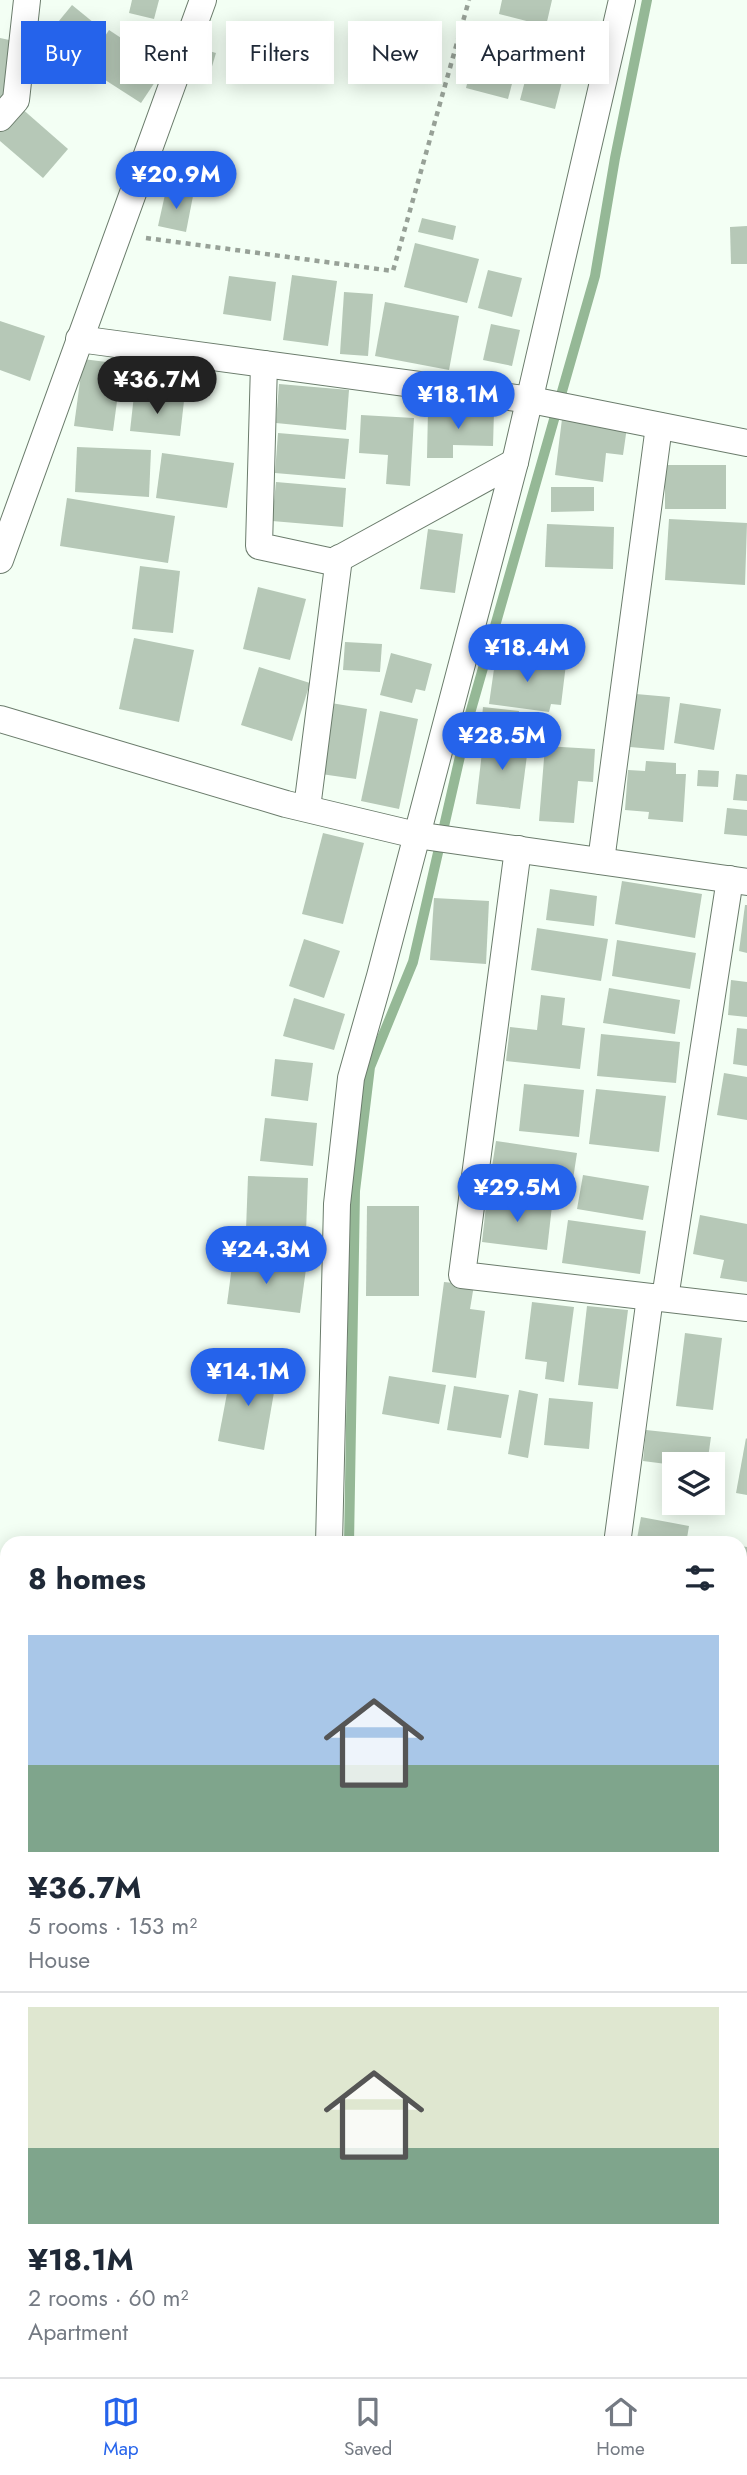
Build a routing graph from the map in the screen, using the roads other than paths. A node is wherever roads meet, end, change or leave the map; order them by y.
1 (27, 0) edge
2 (203, 0) edge
3 (622, 0) edge
4 (0, 118) edge
5 (79, 339) junction
6 (264, 364) junction
7 (530, 400) junction
8 (659, 426) junction
9 (747, 443) edge
10 (515, 462) junction
11 (339, 558) junction
12 (0, 559) edge
13 (0, 719) edge
14 (307, 808) junction
15 (416, 835) junction
16 (518, 849) junction
17 (601, 861) junction
18 (739, 880) edge
19 (657, 1298) junction
20 (747, 1308) edge
21 (329, 1536) edge
22 (618, 1536) edge

1 - 4 street
2 - 5 street
3 - 7 street
5 - 6 street
5 - 12 street
6 - 7 street
6 - 11 street
7 - 8 street
7 - 10 street
8 - 9 street
8 - 17 street
10 - 11 street
10 - 15 street
11 - 14 street
13 - 14 street
14 - 15 street
15 - 16 street
15 - 21 street
16 - 17 street
16 - 19 street
17 - 18 street
18 - 19 street
19 - 20 street
19 - 22 street

